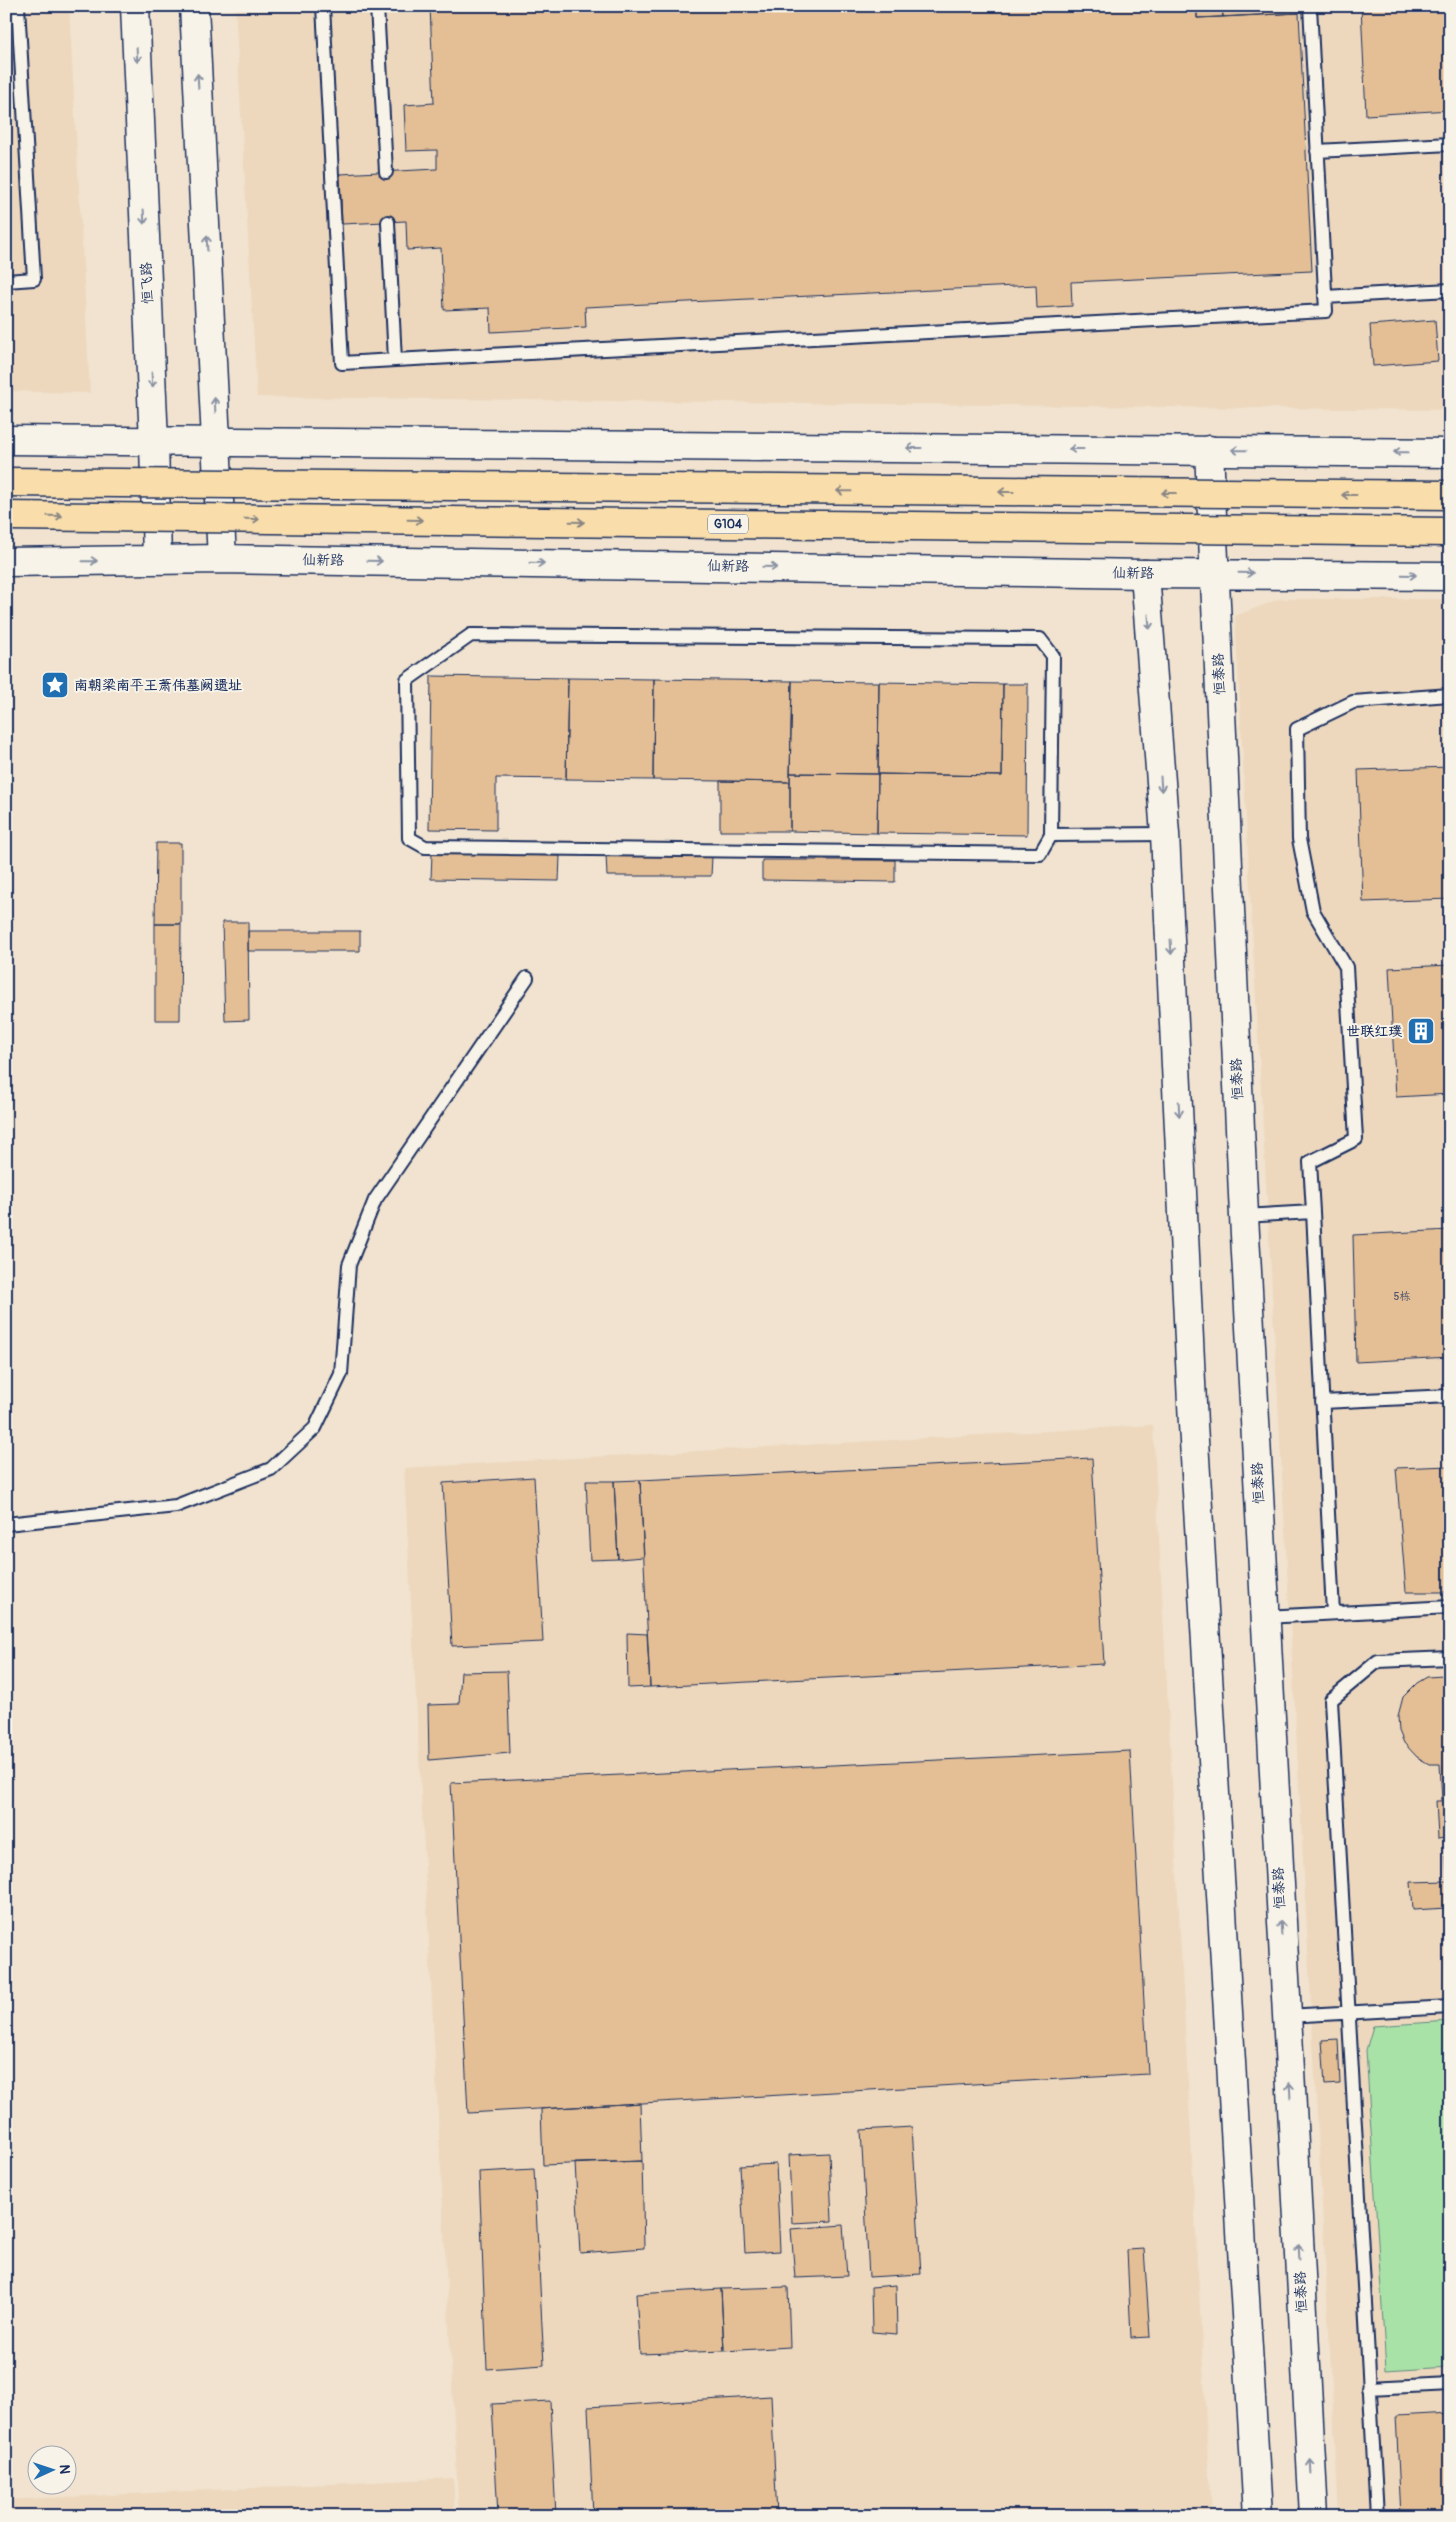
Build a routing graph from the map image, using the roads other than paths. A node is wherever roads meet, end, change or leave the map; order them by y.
1 (18, 6) edge
2 (135, 6) edge
3 (194, 6) edge
4 (323, 6) edge
5 (377, 6) edge
6 (1310, 6) edge
7 (1450, 144) edge
8 (1317, 151) junction
9 (386, 172) dead end
10 (388, 222) dead end
11 (6, 281) edge
12 (1450, 290) edge
13 (1325, 297) junction
14 (395, 360) junction
15 (6, 440) edge
16 (154, 442) junction
17 (217, 443) junction
18 (1209, 450) junction
19 (1450, 453) edge
20 (6, 482) edge
21 (1450, 495) edge
22 (6, 516) edge
23 (1450, 532) edge
24 (157, 559) junction
25 (222, 559) junction
26 (6, 562) edge
27 (1215, 573) junction
28 (1145, 574) junction
29 (1450, 576) edge
30 (1450, 695) edge
31 (1165, 834) junction
32 (1052, 835) junction
33 (526, 978) dead end
34 (1313, 1212) junction
35 (1244, 1216) junction
36 (1450, 1396) edge
37 (1322, 1402) junction
38 (6, 1524) edge
39 (1450, 1607) edge
40 (1333, 1613) junction
41 (1265, 1617) junction
42 (1450, 1658) edge
43 (1450, 2007) edge
44 (1348, 2012) junction
45 (1286, 2016) junction
46 (1450, 2384) edge
47 (1369, 2388) junction
48 (1258, 2516) edge
49 (1314, 2516) edge
50 (1377, 2516) edge

1 - 11 lane
2 -> 16 street, 恒飞路
17 -> 3 street
4 - 14 lane
5 - 9 lane
6 - 8 lane
7 - 8 lane
8 - 13 lane
10 - 14 lane
12 - 13 lane
13 - 14 lane
15 - 16 street
16 - 17 street
16 - 24 street, 恒飞路
18 -> 17 street
17 - 25 street
19 -> 18 street
18 - 27 street, 恒泰路
21 -> 20 main road, bridge
22 -> 23 main road, G104, bridge
24 - 25 street, 仙新路
26 -> 24 street, 仙新路
25 -> 28 street, 仙新路
27 - 28 street, 仙新路
27 -> 29 street, 仙新路
27 - 35 street, 恒泰路
28 -> 31 street
30 - 34 lane
31 - 32 lane
31 -> 48 street
32 - 32 lane
33 - 38 lane
34 - 35 lane
34 - 37 lane
35 - 41 street, 恒泰路
36 - 37 lane
37 - 40 lane
39 - 40 lane
40 - 41 lane
45 -> 41 street, 恒泰路
42 - 44 lane
43 - 44 lane
44 - 45 lane
44 - 47 lane
49 -> 45 street, 恒泰路
46 - 47 lane
47 - 50 lane

